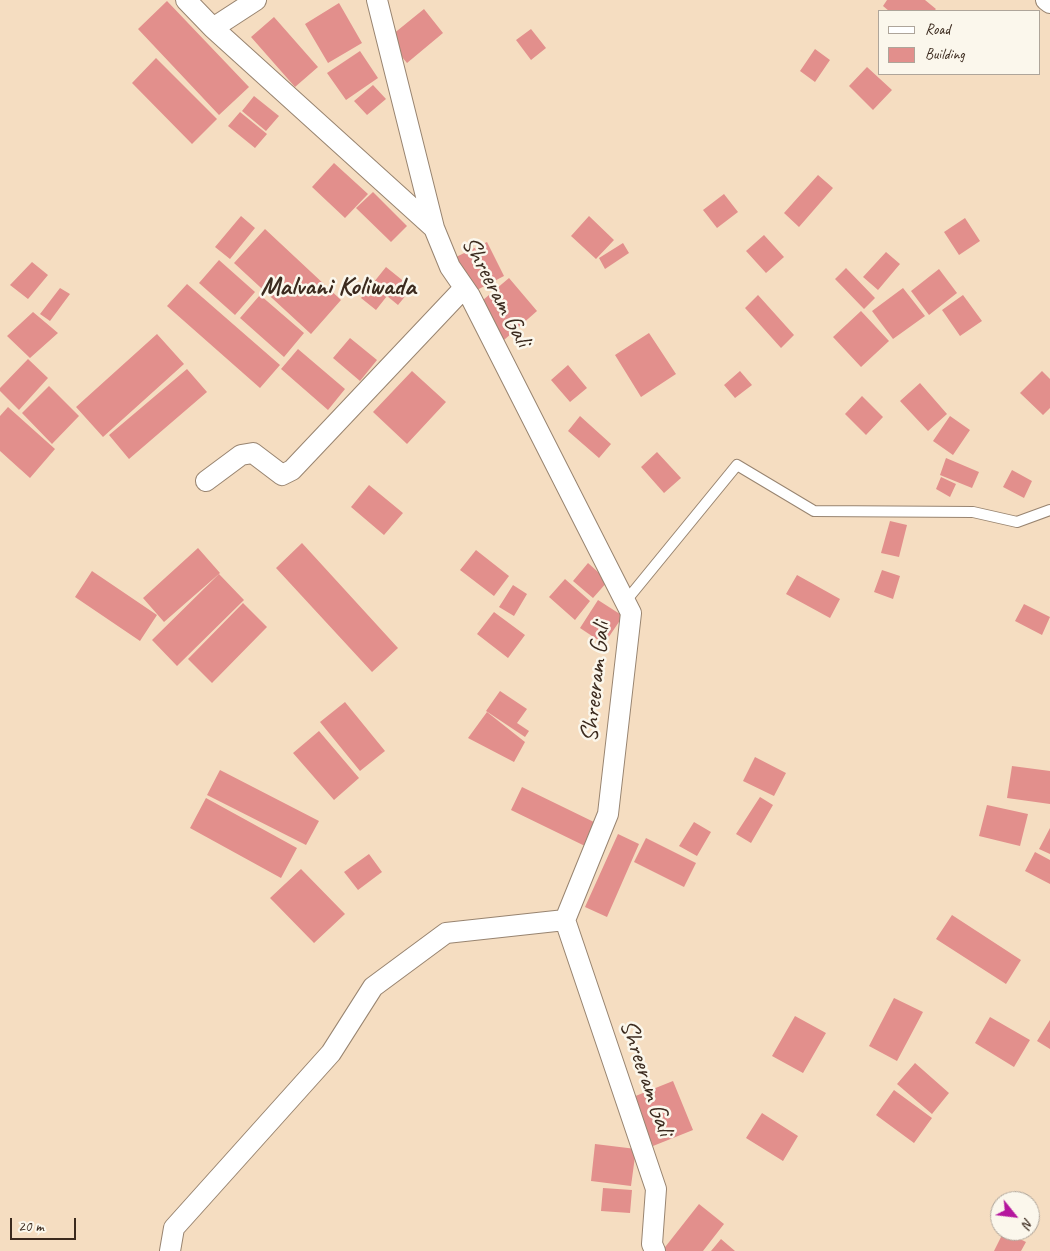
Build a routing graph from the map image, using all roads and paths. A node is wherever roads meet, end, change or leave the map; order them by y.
1 (186, 0) edge
2 (256, 0) edge
3 (377, 0) edge
4 (1046, 0) edge
5 (1050, 3) edge
6 (213, 28) junction
7 (434, 228) junction
8 (464, 288) junction
9 (206, 481) dead end
10 (1050, 510) edge
11 (625, 602) junction
12 (565, 920) junction
13 (170, 1251) edge
14 (655, 1251) edge

1 - 6 street
2 - 6 street
3 - 7 street, Shreeram Gali
4 - 5 street
6 - 7 street
7 - 8 street, Shreeram Gali
8 - 9 street
8 - 11 street, Shreeram Gali
10 - 11 lane
11 - 12 street, Shreeram Gali
12 - 13 street
12 - 14 street, Shreeram Gali

